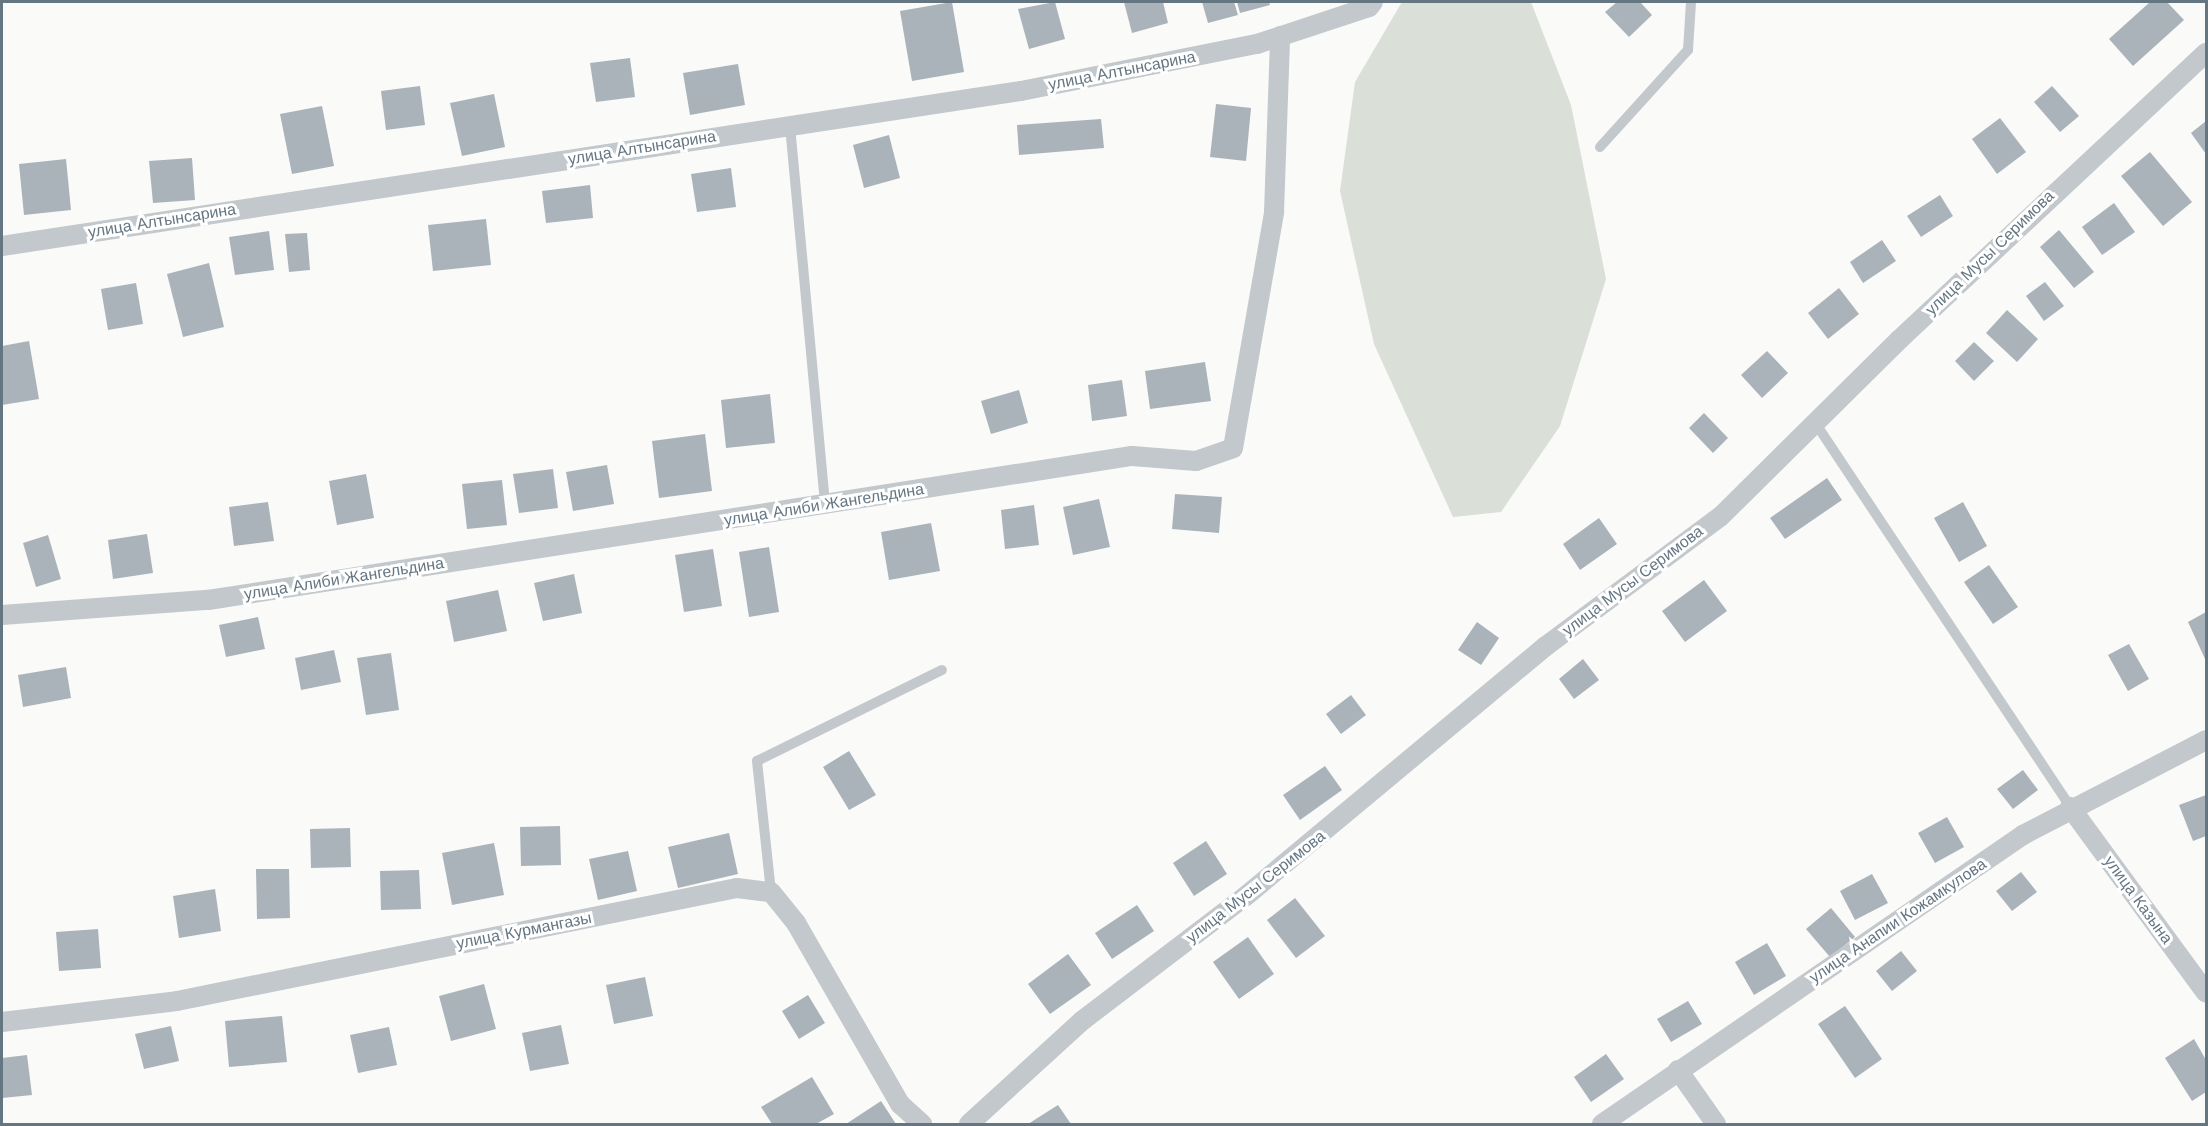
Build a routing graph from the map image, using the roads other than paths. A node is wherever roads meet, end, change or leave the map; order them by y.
1 (1373, 2) edge
2 (1691, 2) edge
3 (1280, 36) junction
4 (2206, 54) edge
5 (790, 126) junction
6 (1600, 147) dead end
7 (2, 246) edge
8 (1816, 424) junction
9 (825, 505) junction
10 (2, 615) edge
11 (942, 670) dead end
12 (2206, 740) edge
13 (2070, 807) junction
14 (771, 892) junction
15 (2206, 993) edge
16 (2, 1022) edge
17 (1678, 1070) junction
18 (922, 1125) edge
19 (969, 1125) edge
20 (1602, 1125) edge
21 (1716, 1125) edge

1 - 3 street, улица Алтынсарина
2 - 6 lane
3 - 5 street, улица Алтынсарина
3 - 9 street, улица Алиби Жангельдина
4 - 8 street, улица Мусы Серимова
5 - 7 street, улица Алтынсарина
5 - 9 lane
8 - 13 lane
8 - 19 street, улица Мусы Серимова
9 - 10 street, улица Алиби Жангельдина
11 - 14 lane
12 - 13 street, улица Анапии Кожамкулова
13 - 15 street, улица Казына
13 - 17 street, улица Анапии Кожамкулова
14 - 16 street, улица Курмангазы
14 - 18 street
17 - 20 street, улица Анапии Кожамкулова
17 - 21 street

